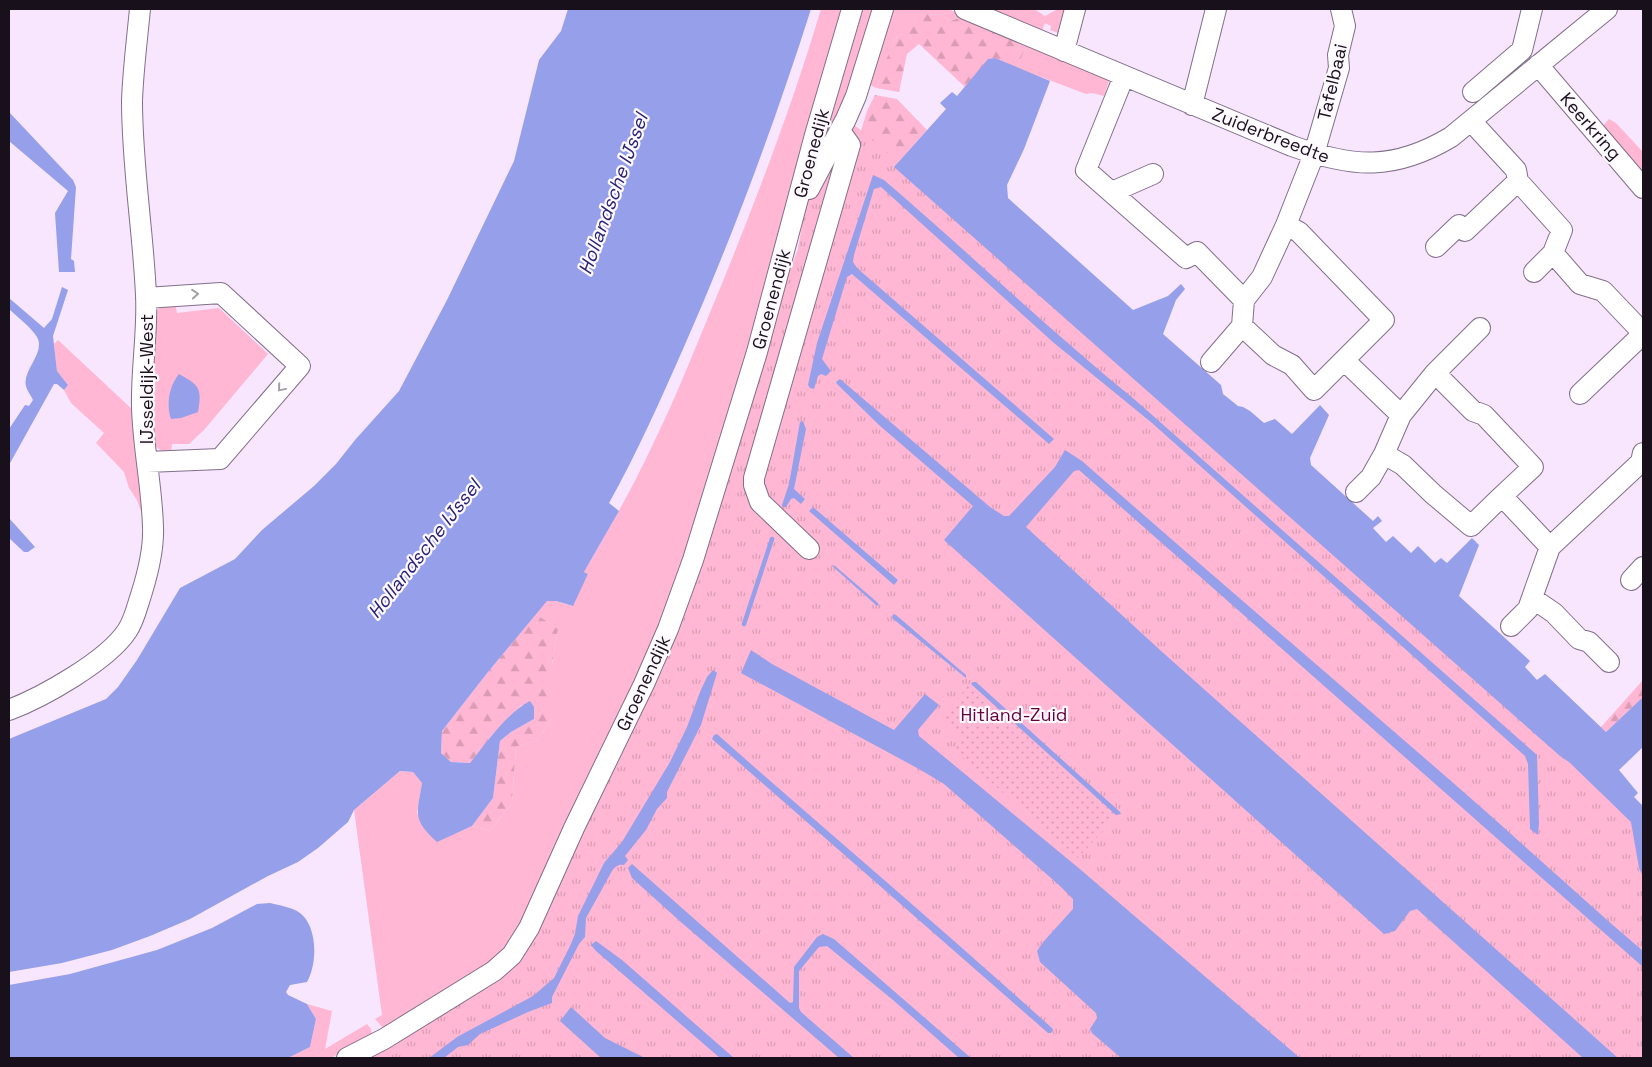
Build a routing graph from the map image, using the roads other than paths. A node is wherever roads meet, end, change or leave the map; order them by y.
1 (140, 9) edge
2 (852, 9) edge
3 (883, 9) edge
4 (964, 9) edge
5 (1075, 9) edge
6 (1216, 9) edge
7 (1341, 9) edge
8 (1532, 9) edge
9 (1596, 12) edge
10 (1064, 51) junction
11 (1538, 65) junction
12 (1124, 76) junction
13 (1473, 92) dead end
14 (1192, 105) junction
15 (1471, 121) junction
16 (840, 131) junction
17 (1314, 154) junction
18 (1153, 174) dead end
19 (1518, 181) junction
20 (1643, 188) edge
21 (1112, 192) junction
22 (795, 210) junction
23 (1286, 225) junction
24 (822, 242) joint
25 (1436, 247) dead end
26 (1553, 253) junction
27 (1534, 272) dead end
28 (146, 298) junction
29 (1244, 300) junction
30 (1242, 326) junction
31 (1480, 328) dead end
32 (1643, 334) edge
33 (1344, 360) junction
34 (1210, 362) dead end
35 (1435, 373) junction
36 (1580, 394) dead end
37 (1402, 415) junction
38 (1643, 453) edge
39 (1384, 454) junction
40 (147, 462) junction
41 (1356, 492) dead end
42 (1502, 496) junction
43 (805, 545) dead end
44 (1550, 547) junction
45 (1532, 598) junction
46 (1511, 626) dead end
47 (1609, 662) dead end
48 (9, 710) edge
49 (347, 1058) edge

1 - 28 street, IJsseldijk-West
2 - 22 street, Groenedijk
3 - 16 street, Groenedijk
4 - 10 street, Zuiderbreedte
5 - 10 street
6 - 14 street
7 - 17 street, Tafelbaai
8 - 13 street
9 - 11 street, Zuiderbreedte
10 - 12 street, Zuiderbreedte
11 - 15 street, Zuiderbreedte
11 - 20 street, Keerkring
12 - 14 street, Zuiderbreedte
12 - 21 street
14 - 17 street, Zuiderbreedte
15 - 17 street, Zuiderbreedte
15 - 19 street
16 - 22 street, Groenedijk
16 - 24 street, Groenedijk
17 - 23 street, Tafelbaai
18 - 21 street
19 - 25 street
19 - 26 street
21 - 29 street
22 - 49 street, Groenendijk
23 - 29 street, Tafelbaai
23 - 33 street
24 - 43 street, Groenendijk
26 - 27 street
26 - 32 street
28 - 40 street, IJsseldijk-West
28 -> 40 street
29 - 30 street
30 - 33 street
30 - 34 street
31 - 35 street
32 - 36 street
33 - 37 street
35 - 37 street
35 - 42 street
37 - 39 street
38 - 44 street
39 - 41 street
39 - 42 street
40 - 48 street, IJsseldijk-West
42 - 44 street
44 - 45 street
45 - 46 street
45 - 47 street

